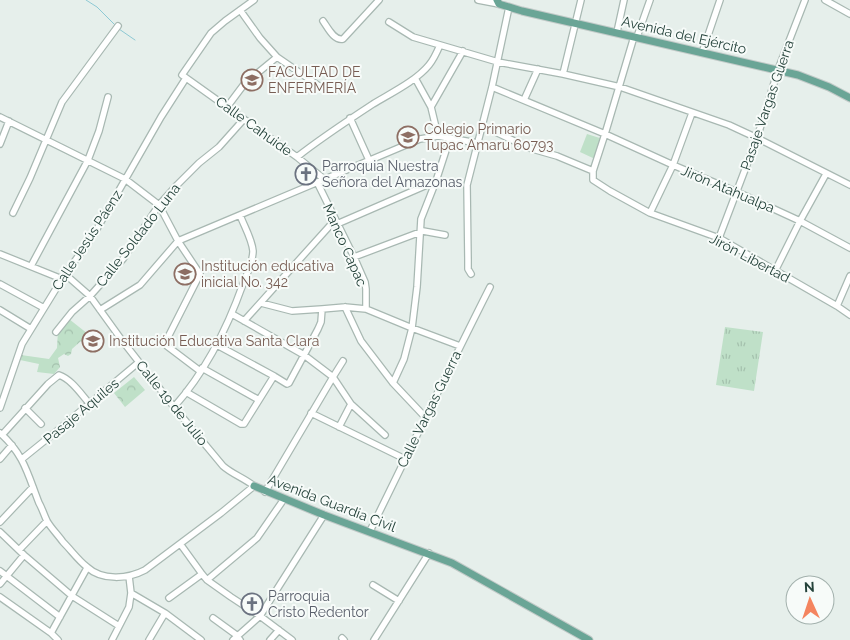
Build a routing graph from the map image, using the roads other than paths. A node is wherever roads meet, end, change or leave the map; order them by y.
1 (254, 0) edge
2 (379, 0) edge
3 (481, 0) edge
4 (582, 0) edge
5 (624, 0) edge
6 (650, 0) edge
7 (720, 0) edge
8 (805, 0) edge
9 (826, 0) edge
10 (498, 2) edge
11 (510, 7) junction
12 (240, 10) junction
13 (850, 14) edge
14 (323, 21) dead end
15 (576, 21) junction
16 (389, 22) dead end
17 (118, 26) dead end
18 (617, 31) junction
19 (640, 36) junction
20 (440, 45) junction
21 (463, 51) junction
22 (703, 51) junction
23 (277, 57) junction
24 (498, 62) junction
25 (538, 69) junction
26 (778, 69) junction
27 (563, 74) junction
28 (184, 76) junction
29 (414, 78) junction
30 (492, 87) junction
31 (620, 87) junction
32 (322, 88) dead end
33 (850, 94) edge
34 (108, 97) dead end
35 (850, 98) edge
36 (524, 100) junction
37 (227, 107) junction
38 (430, 107) junction
39 (692, 113) junction
40 (0, 117) edge
41 (350, 118) junction
42 (244, 119) junction
43 (9, 121) junction
44 (483, 126) junction
45 (605, 134) junction
46 (438, 136) junction
47 (450, 138) junction
48 (757, 138) junction
49 (46, 141) junction
50 (477, 143) junction
51 (0, 144) edge
52 (297, 157) junction
53 (88, 160) junction
54 (369, 160) junction
55 (673, 165) junction
56 (593, 171) junction
57 (826, 174) junction
58 (324, 179) junction
59 (125, 180) junction
60 (317, 182) junction
61 (436, 182) junction
62 (850, 185) edge
63 (737, 192) junction
64 (159, 205) junction
65 (13, 213) dead end
66 (650, 213) junction
67 (240, 215) junction
68 (800, 221) junction
69 (336, 222) junction
70 (420, 232) junction
71 (445, 235) dead end
72 (719, 238) junction
73 (178, 241) junction
74 (850, 248) edge
75 (0, 254) edge
76 (354, 257) junction
77 (31, 266) junction
78 (775, 271) junction
79 (471, 274) dead end
80 (850, 276) edge
81 (64, 277) junction
82 (0, 284) edge
83 (490, 287) dead end
84 (90, 296) junction
85 (261, 303) junction
86 (837, 306) junction
87 (345, 307) junction
88 (44, 308) junction
89 (322, 309) junction
90 (366, 309) junction
91 (0, 310) edge
92 (100, 310) junction
93 (232, 314) junction
94 (850, 315) edge
95 (244, 321) junction
96 (412, 328) junction
97 (31, 329) junction
98 (56, 332) dead end
99 (217, 345) junction
100 (460, 346) junction
101 (304, 355) junction
102 (343, 361) dead end
103 (139, 362) junction
104 (201, 370) junction
105 (274, 376) junction
106 (333, 377) junction
107 (393, 383) junction
108 (186, 392) junction
109 (259, 400) junction
110 (90, 403) junction
111 (352, 404) junction
112 (174, 407) junction
113 (0, 408) edge
114 (25, 408) junction
115 (311, 413) junction
116 (426, 418) junction
117 (41, 424) dead end
118 (339, 427) junction
119 (1, 434) edge
120 (385, 435) dead end
121 (12, 445) junction
122 (0, 459) edge
123 (22, 459) junction
124 (405, 459) junction
125 (254, 486) junction
126 (33, 487) junction
127 (265, 492) junction
128 (284, 499) junction
129 (324, 515) junction
130 (47, 521) junction
131 (0, 522) edge
132 (370, 531) junction
133 (0, 532) edge
134 (180, 545) junction
135 (19, 550) junction
136 (429, 554) junction
137 (24, 555) junction
138 (87, 568) junction
139 (0, 571) edge
140 (202, 574) junction
141 (6, 576) junction
142 (129, 576) junction
143 (207, 580) junction
144 (0, 584) edge
145 (373, 585) dead end
146 (131, 593) junction
147 (0, 596) edge
148 (72, 596) junction
149 (169, 598) dead end
150 (399, 602) junction
151 (165, 613) junction
152 (260, 616) junction
153 (60, 617) junction
154 (213, 618) dead end
155 (119, 626) junction
156 (279, 630) junction
157 (51, 633) junction
158 (237, 639) edge
159 (58, 640) edge
160 (112, 640) edge
161 (149, 640) edge
162 (200, 640) edge
163 (270, 640) edge
164 (292, 640) edge
165 (374, 640) edge
166 (589, 640) edge

1 - 12 street, Calle Jesús Páenz
2 - 14 street
3 - 10 street
4 - 15 street
5 - 18 street
6 - 19 street
7 - 22 street
8 - 26 street, Pasaje Vargas Guerra
9 - 13 street
10 - 11 main road, Avenida del Ejército
11 - 15 main road, Avenida del Ejército
11 - 24 street
12 - 23 street
12 - 28 street, Calle Jesús Páenz
15 - 18 main road, Avenida del Ejército
15 - 27 street
16 - 20 street
17 - 49 street
18 - 19 main road, Avenida del Ejército
19 - 22 main road, Avenida del Ejército
19 - 31 street
20 - 21 street
20 - 29 street
21 - 24 street
21 - 38 street
22 - 26 main road, Avenida del Ejército
23 - 32 street
23 - 37 street
24 - 25 street
24 - 30 street
25 - 27 street
25 - 36 street
26 - 33 main road, Avenida del Ejército
26 - 35 main road, Avenida del Ejército
26 - 48 street, Pasaje Vargas Guerra
27 - 31 street
28 - 37 street, Calle Cahuide
28 - 59 street, Calle Jesús Páenz
29 - 38 street
29 - 41 street
30 - 36 street, Jirón Atahualpa
30 - 44 street
31 - 39 street
31 - 45 street
34 - 53 street
36 - 45 street, Jirón Atahualpa
37 - 42 street, Calle Cahuide
38 - 46 street
39 - 48 street
39 - 55 street
40 - 43 street
41 - 52 street
41 - 54 street
42 - 52 street, Calle Cahuide
42 - 64 street, Calle Soldado Luna
43 - 49 street
43 - 51 street
44 - 50 street
44 - 56 street
45 - 55 street, Jirón Atahualpa
45 - 56 street
46 - 47 street
46 - 54 street
47 - 50 street
47 - 61 street
48 - 57 street
48 - 63 street, Pasaje Vargas Guerra
49 - 53 street
49 - 65 street
50 - 79 street
52 - 58 street, Calle Cahuide
53 - 59 street
53 - 77 street
54 - 58 street
55 - 63 street, Jirón Atahualpa
55 - 66 street
56 - 66 street, Jirón Libertad
57 - 62 street
57 - 68 street
58 - 60 street
59 - 64 street
59 - 81 street, Calle Jesús Páenz
60 - 67 street
60 - 69 street, Manco Capac
61 - 69 street
61 - 70 street
63 - 68 street, Jirón Atahualpa
63 - 72 street, Pasaje Vargas Guerra
64 - 73 street
64 - 84 street, Calle Soldado Luna
66 - 72 street, Jirón Libertad
67 - 73 street
67 - 93 street
68 - 74 street, Jirón Atahualpa
68 - 78 street
69 - 76 street, Manco Capac
69 - 85 street
70 - 71 street
70 - 76 street
70 - 96 street
72 - 78 street, Jirón Libertad
73 - 92 street
73 - 104 street
75 - 77 street, Calle 19 de Julio
76 - 90 street, Manco Capac
77 - 81 street, Calle 19 de Julio
78 - 86 street, Jirón Libertad
80 - 86 street
81 - 84 street, Calle 19 de Julio
81 - 88 street, Calle Jesús Páenz
82 - 88 street
83 - 100 street, Calle Vargas Guerra
84 - 92 street, Calle 19 de Julio
84 - 98 street, Calle Soldado Luna
85 - 89 street
85 - 95 street
86 - 94 street, Jirón Libertad
87 - 89 street
87 - 90 street
87 - 107 street
88 - 97 street, Calle Jesús Páenz
89 - 101 street
90 - 96 street
91 - 97 street
92 - 103 street, Calle 19 de Julio
93 - 95 street
93 - 99 street
95 - 101 street
96 - 100 street
96 - 107 street
97 - 113 street, Calle Jesús Páenz
99 - 104 street
99 - 105 street
100 - 116 street, Calle Vargas Guerra
101 - 105 street
101 - 106 street
102 - 106 street
103 - 110 street, Pasaje Aquiles
103 - 112 street, Calle 19 de Julio
104 - 108 street
104 - 109 street
105 - 109 street
106 - 111 street
106 - 115 street
107 - 116 street
108 - 109 street
108 - 112 street
110 - 114 street
110 - 123 street, Pasaje Aquiles
111 - 118 street
111 - 120 street
112 - 125 street, Calle 19 de Julio
114 - 117 street
114 - 119 street
115 - 118 street
115 - 127 street
116 - 124 street, Calle Vargas Guerra
118 - 124 street
119 - 121 street, Avenida Guardia Civil
121 - 122 street
121 - 123 street, Avenida Guardia Civil
123 - 126 street, Avenida Guardia Civil
124 - 132 street, Calle Vargas Guerra
125 - 127 main road, Avenida Guardia Civil
125 - 134 street, Avenida Guardia Civil
126 - 130 street, Avenida Guardia Civil
126 - 131 street
127 - 128 main road, Avenida Guardia Civil
128 - 129 main road, Avenida Guardia Civil
128 - 143 street
129 - 132 main road, Avenida Guardia Civil
129 - 152 street
130 - 135 street
130 - 138 street, Avenida Guardia Civil
132 - 136 main road, Avenida Guardia Civil
133 - 135 street
134 - 140 street
134 - 142 street, Avenida Guardia Civil
135 - 137 street
136 - 150 street
136 - 166 main road, Avenida Guardia Civil
137 - 141 street
137 - 148 street
138 - 142 street, Avenida Guardia Civil
138 - 148 street
139 - 141 street
140 - 143 street
140 - 149 street
141 - 144 street
141 - 153 street
142 - 146 street
143 - 152 street
145 - 150 street
146 - 151 street
146 - 155 street
147 - 157 street
148 - 153 street
148 - 155 street
150 - 165 street
151 - 161 street
151 - 162 street
152 - 156 street
152 - 158 street
153 - 157 street
154 - 158 street
155 - 160 street
156 - 163 street
156 - 164 street
157 - 159 street

